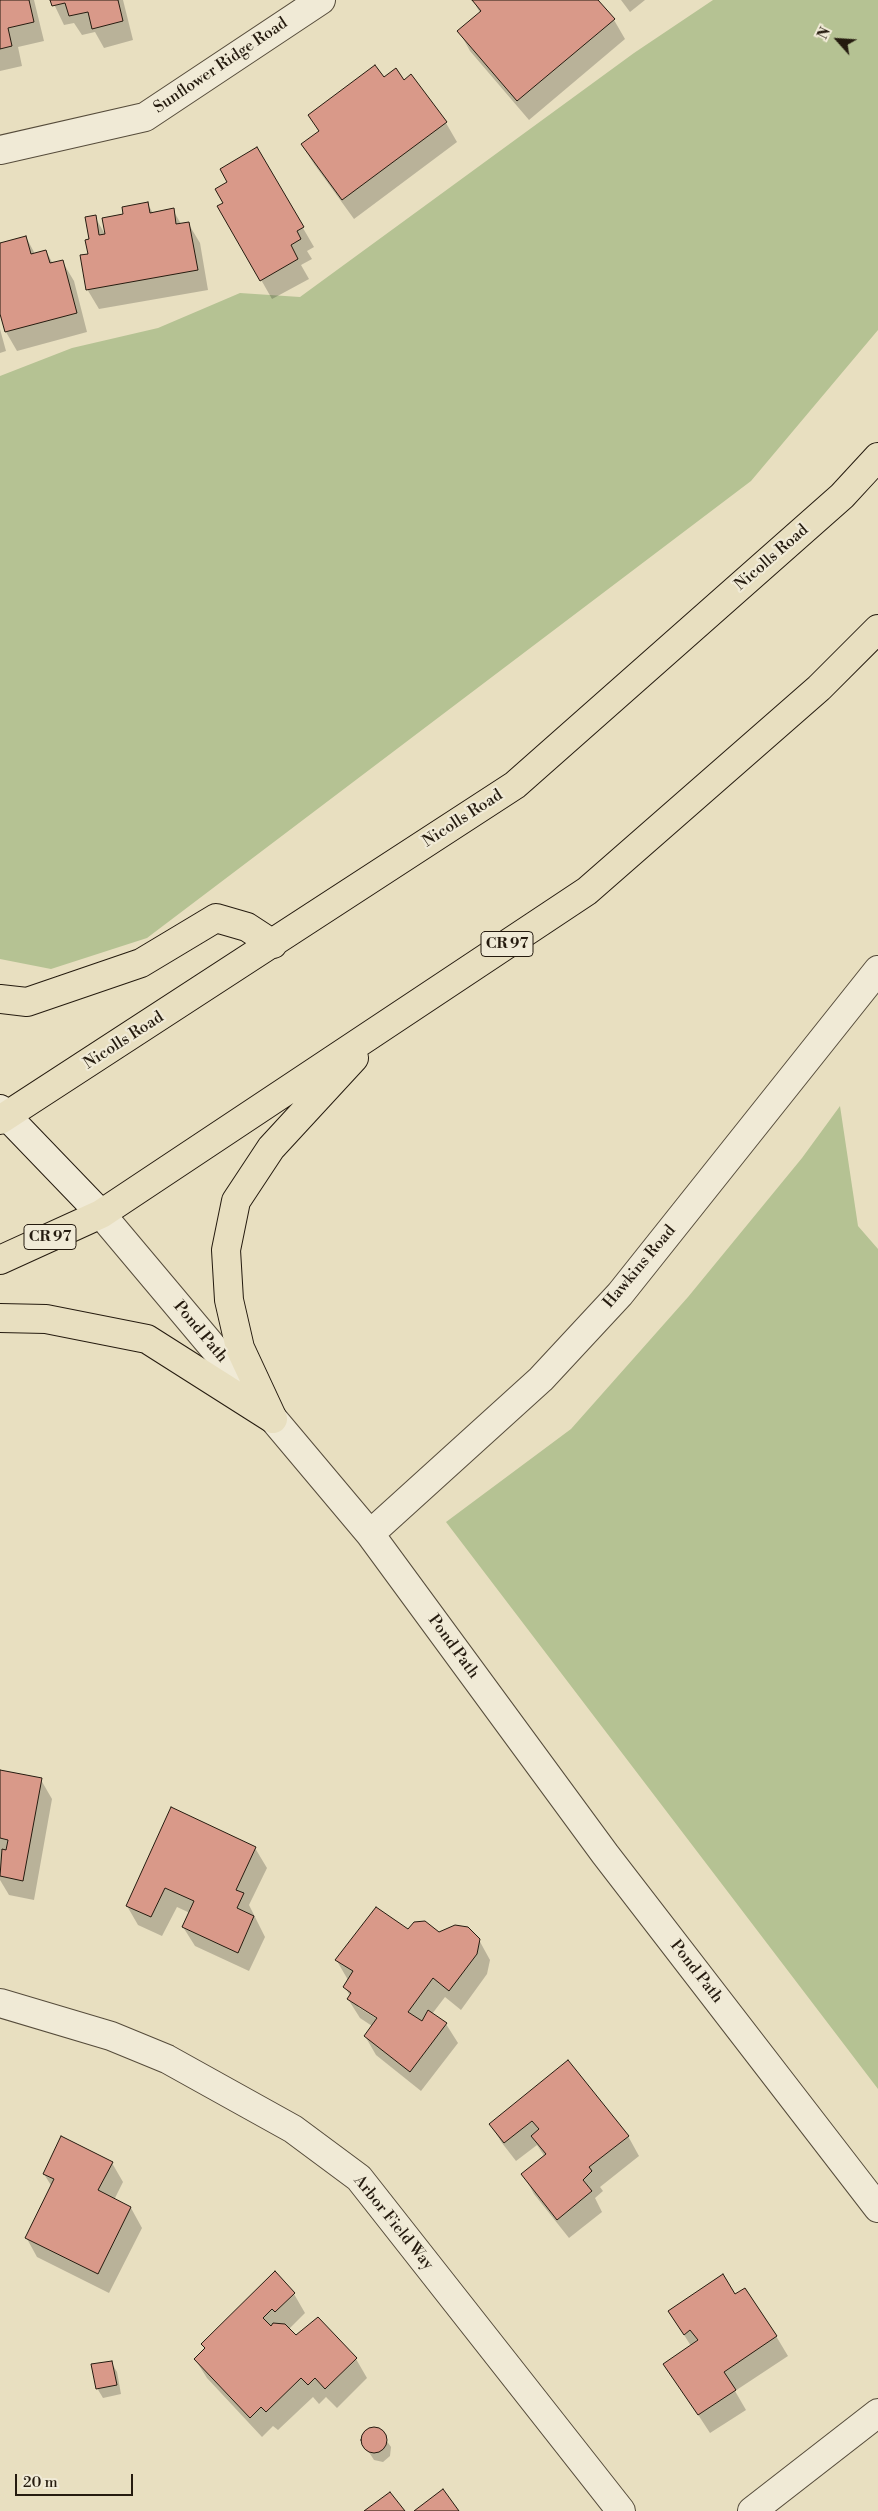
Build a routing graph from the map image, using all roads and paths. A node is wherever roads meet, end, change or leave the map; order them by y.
1 (321, 0) edge
2 (0, 150) edge
3 (878, 457) edge
4 (878, 630) edge
5 (273, 944) junction
6 (878, 970) edge
7 (0, 999) edge
8 (383, 1026) junction
9 (2, 1116) edge
10 (101, 1214) junction
11 (0, 1260) edge
12 (0, 1318) edge
13 (273, 1419) junction
14 (370, 1534) junction
15 (0, 2003) edge
16 (878, 2208) edge
17 (878, 2413) edge
18 (621, 2511) edge
19 (752, 2511) edge

1 - 2 street, Sunflower Ridge Road
3 - 5 highway, Nicolls Road
4 - 8 highway, CR 97
5 - 7 highway
5 - 9 highway, Nicolls Road
6 - 14 street, Hawkins Road
8 - 10 highway, CR 97
8 - 13 highway
9 - 10 street, Pond Path
10 - 11 highway, CR 97
10 - 13 street, Pond Path
12 - 13 highway
13 - 14 street, Pond Path
14 - 16 street, Pond Path
15 - 18 street, Arbor Field Way
17 - 19 street

